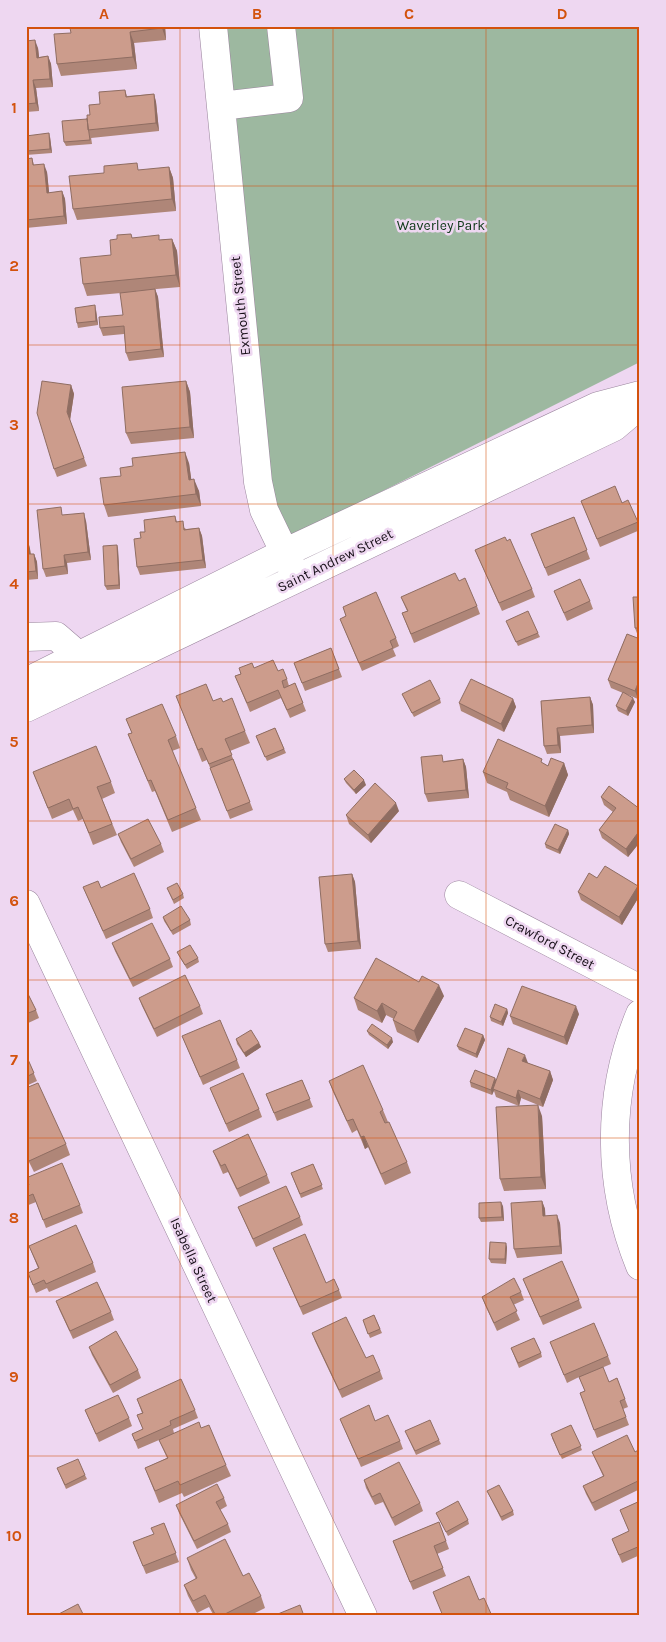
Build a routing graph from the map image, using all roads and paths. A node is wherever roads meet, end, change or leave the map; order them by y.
1 (213, 26) edge
2 (282, 26) edge
3 (221, 106) junction
4 (640, 395) edge
5 (640, 405) edge
6 (284, 553) junction
7 (297, 579) junction
8 (26, 637) edge
9 (78, 655) junction
10 (26, 682) edge
11 (26, 708) edge
12 (460, 895) dead end
13 (26, 904) edge
14 (640, 989) edge
15 (640, 1014) edge
16 (640, 1266) edge
17 (363, 1616) edge

1 - 3 street, Exmouth Street
2 - 3 street
3 - 6 street, Exmouth Street
4 - 6 street, Saint Andrew Street
5 - 7 street, Saint Andrew Street
6 - 7 street, Exmouth Street
6 - 9 street, Saint Andrew Street
7 - 11 street, Saint Andrew Street
8 - 9 street
9 - 10 street, Saint Andrew Street
12 - 14 street, Crawford Street
13 - 17 street, Isabella Street
15 - 16 street

